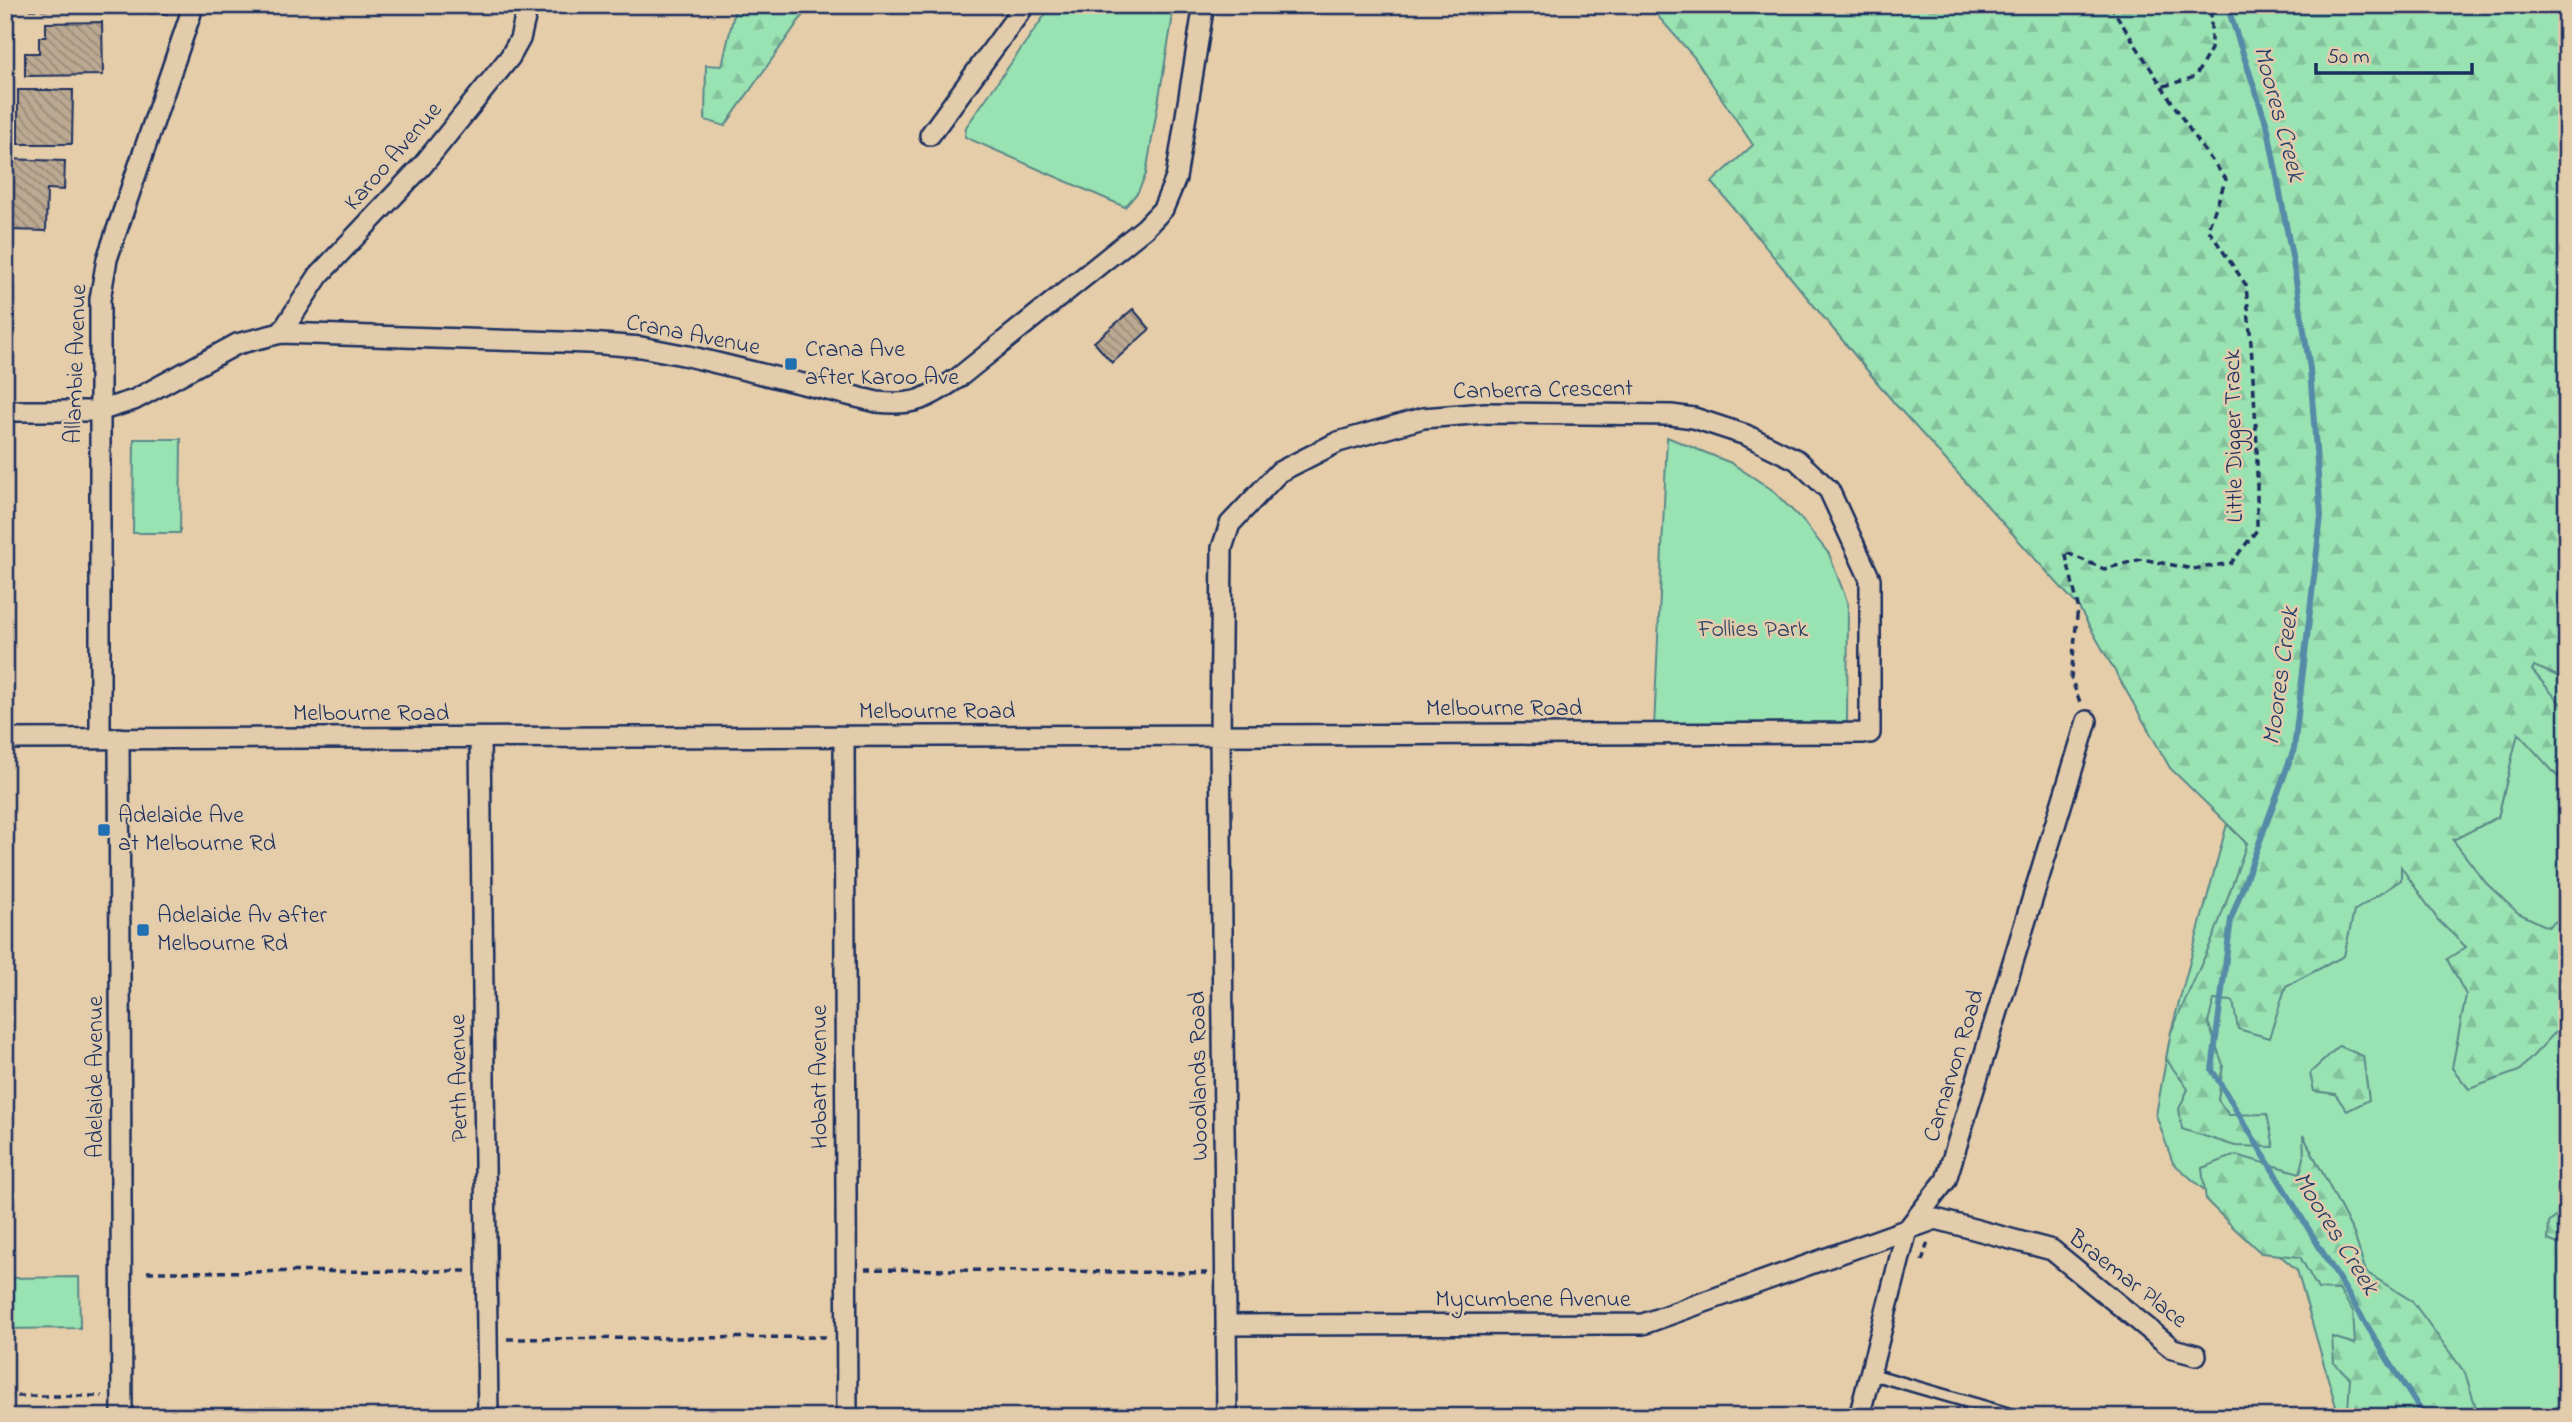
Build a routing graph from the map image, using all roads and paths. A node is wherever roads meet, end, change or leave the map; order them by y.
1 (528, 5) edge
2 (1025, 5) edge
3 (2110, 5) edge
4 (2211, 5) edge
5 (5, 8) edge
6 (191, 9) edge
7 (1202, 11) edge
8 (2164, 86) junction
9 (930, 135) dead end
10 (281, 333) junction
11 (5, 411) edge
12 (99, 411) junction
13 (2087, 721) joint
14 (1870, 733) joint
15 (1220, 735) junction
16 (5, 738) edge
17 (109, 738) junction
18 (480, 738) junction
19 (844, 738) junction
20 (1907, 1230) junction
21 (845, 1269) junction
22 (487, 1270) junction
23 (147, 1272) dead end
24 (1226, 1273) junction
25 (1228, 1325) junction
26 (846, 1337) junction
27 (488, 1339) junction
28 (2196, 1355) dead end
29 (1870, 1376) junction
30 (5, 1396) edge
31 (122, 1396) junction
32 (122, 1417) edge
33 (488, 1417) edge
34 (846, 1417) edge
35 (1227, 1417) edge
36 (1859, 1417) edge
37 (2020, 1417) edge

1 - 10 street, Karoo Avenue
2 - 9 street
3 - 8 path, Little Digger Track
4 - 8 path
5 - 6 path
6 - 12 street, Allambie Avenue
7 - 10 street, Crana Avenue
8 - 13 path, Little Digger Track
10 - 12 street, Crana Avenue
11 - 12 street, Crana Avenue
12 - 17 street, Allambie Avenue
13 - 20 street, Carnarvon Road
14 - 15 street, Melbourne Road
14 - 15 street, Canberra Crescent
15 - 19 street, Melbourne Road
15 - 24 street, Woodlands Road
16 - 17 street, Melbourne Road
17 - 18 street, Melbourne Road
17 - 31 street, Adelaide Avenue
18 - 19 street, Melbourne Road
18 - 22 street, Perth Avenue
19 - 21 street, Hobart Avenue
20 - 25 street, Mycumbene Avenue
20 - 28 street, Braemar Place
20 - 29 street, Carnarvon Road
21 - 24 path
21 - 26 street, Hobart Avenue
22 - 23 path
22 - 27 street, Perth Avenue
24 - 25 street, Woodlands Road
25 - 35 street, Woodlands Road
26 - 27 path
26 - 34 street, Hobart Avenue
27 - 33 street, Perth Avenue
29 - 36 street, Carnarvon Road
29 - 37 lane
30 - 31 path
31 - 32 street, Adelaide Avenue

